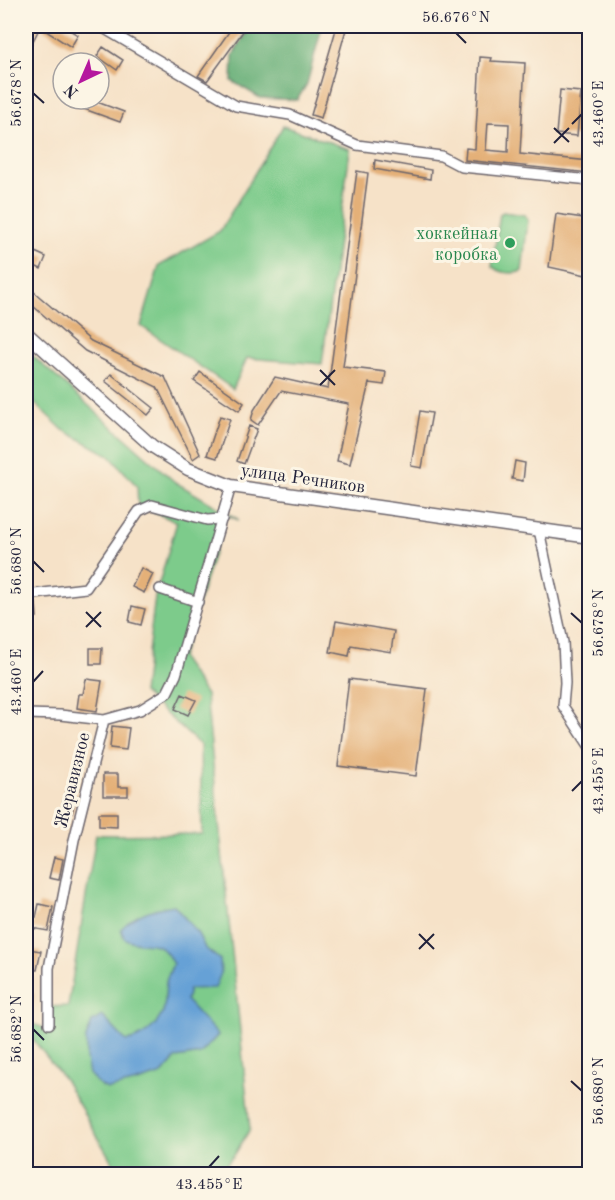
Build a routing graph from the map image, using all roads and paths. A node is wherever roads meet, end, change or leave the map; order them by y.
1 (100, 26) edge
2 (590, 180) edge
3 (26, 333) edge
4 (231, 486) junction
5 (222, 519) junction
6 (539, 530) junction
7 (590, 537) edge
8 (160, 589) dead end
9 (26, 595) edge
10 (198, 602) junction
11 (26, 714) edge
12 (104, 720) junction
13 (590, 747) edge
14 (49, 1024) dead end

1 - 2 street
3 - 4 street, улица Речников
4 - 5 street, Жеравизное
4 - 6 street, улица Речников
5 - 9 street
5 - 10 street, Жеравизное
6 - 7 street, улица Речников
6 - 13 street
8 - 10 street
10 - 12 street, Жеравизное
11 - 12 street
12 - 14 street, Жеравизное

